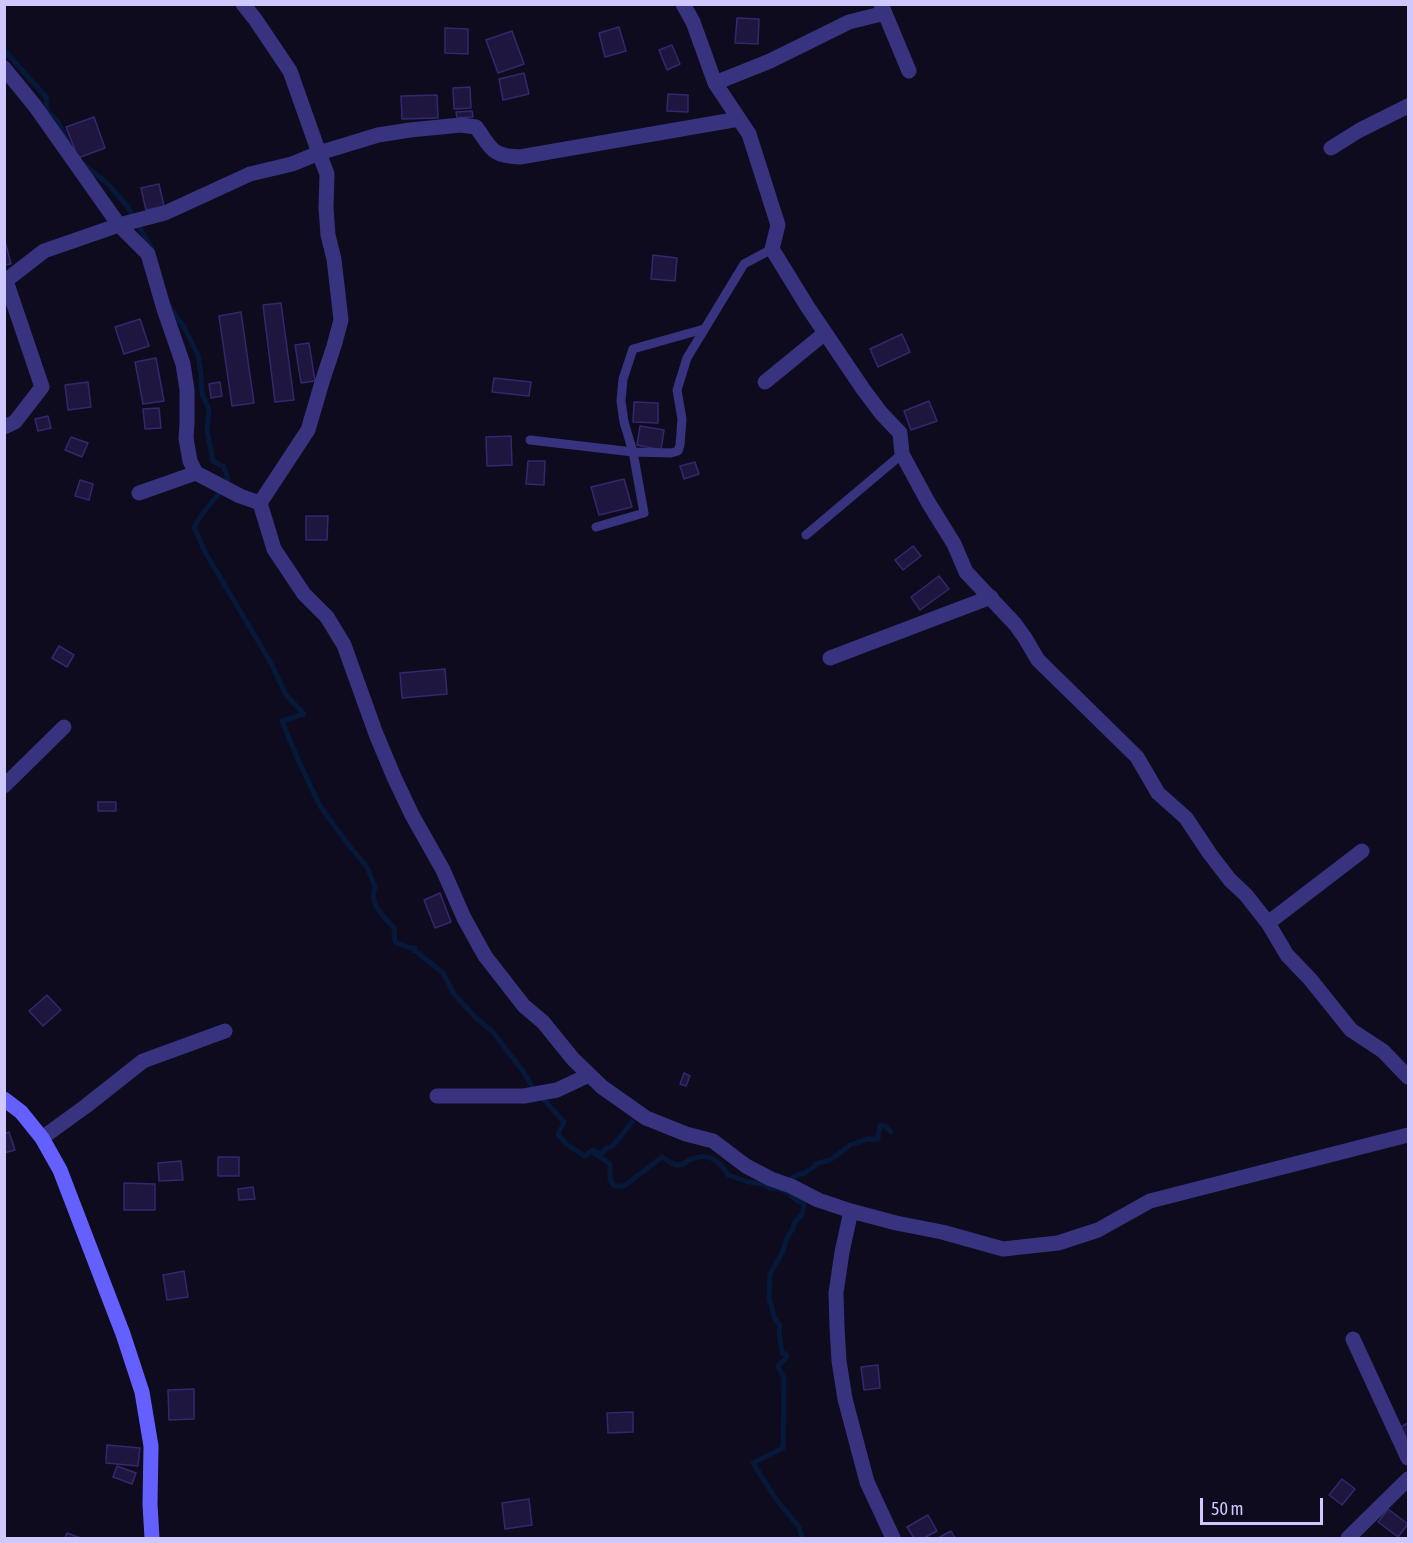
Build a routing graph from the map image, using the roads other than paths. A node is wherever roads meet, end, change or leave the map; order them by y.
1 (243, 4) edge
2 (682, 4) edge
3 (883, 9) edge
4 (4, 68) edge
5 (909, 71) dead end
6 (715, 83) junction
7 (1408, 106) edge
8 (739, 119) junction
9 (1331, 148) dead end
10 (319, 153) junction
11 (119, 225) junction
12 (772, 249) junction
13 (5, 281) edge
14 (704, 328) junction
15 (825, 333) junction
16 (765, 382) dead end
17 (4, 427) edge
18 (530, 440) dead end
19 (633, 452) junction
20 (902, 454) junction
21 (196, 473) junction
22 (139, 494) dead end
23 (260, 503) junction
24 (596, 527) dead end
25 (806, 535) dead end
26 (991, 597) junction
27 (830, 658) dead end
28 (64, 727) dead end
29 (4, 786) edge
30 (1362, 851) dead end
31 (1268, 923) junction
32 (225, 1031) dead end
33 (589, 1075) junction
34 (1408, 1077) edge
35 (437, 1096) dead end
36 (4, 1099) edge
37 (1408, 1135) edge
38 (42, 1138) junction
39 (851, 1211) junction
40 (1353, 1339) dead end
41 (1408, 1458) edge
42 (1408, 1479) edge
43 (152, 1539) edge
44 (893, 1539) edge
45 (1348, 1539) edge

1 - 10 street
2 - 6 street
3 - 5 street
3 - 6 street
4 - 11 street
6 - 8 street
7 - 9 street
8 - 10 street
8 - 12 street
10 - 11 street
10 - 23 street
11 - 13 street
11 - 21 street
12 - 14 lane
12 - 15 street
13 - 17 street
14 - 19 lane
14 - 19 lane
15 - 16 street
15 - 20 street
18 - 19 lane
19 - 24 lane
20 - 25 lane
20 - 26 street
21 - 22 street
21 - 23 street
23 - 33 street
26 - 27 street
26 - 31 street
28 - 29 street
30 - 31 street
31 - 34 street
32 - 38 street
33 - 35 street
33 - 39 street
36 - 38 main road
37 - 39 street
38 - 43 main road
39 - 44 street
40 - 41 street
42 - 45 street

